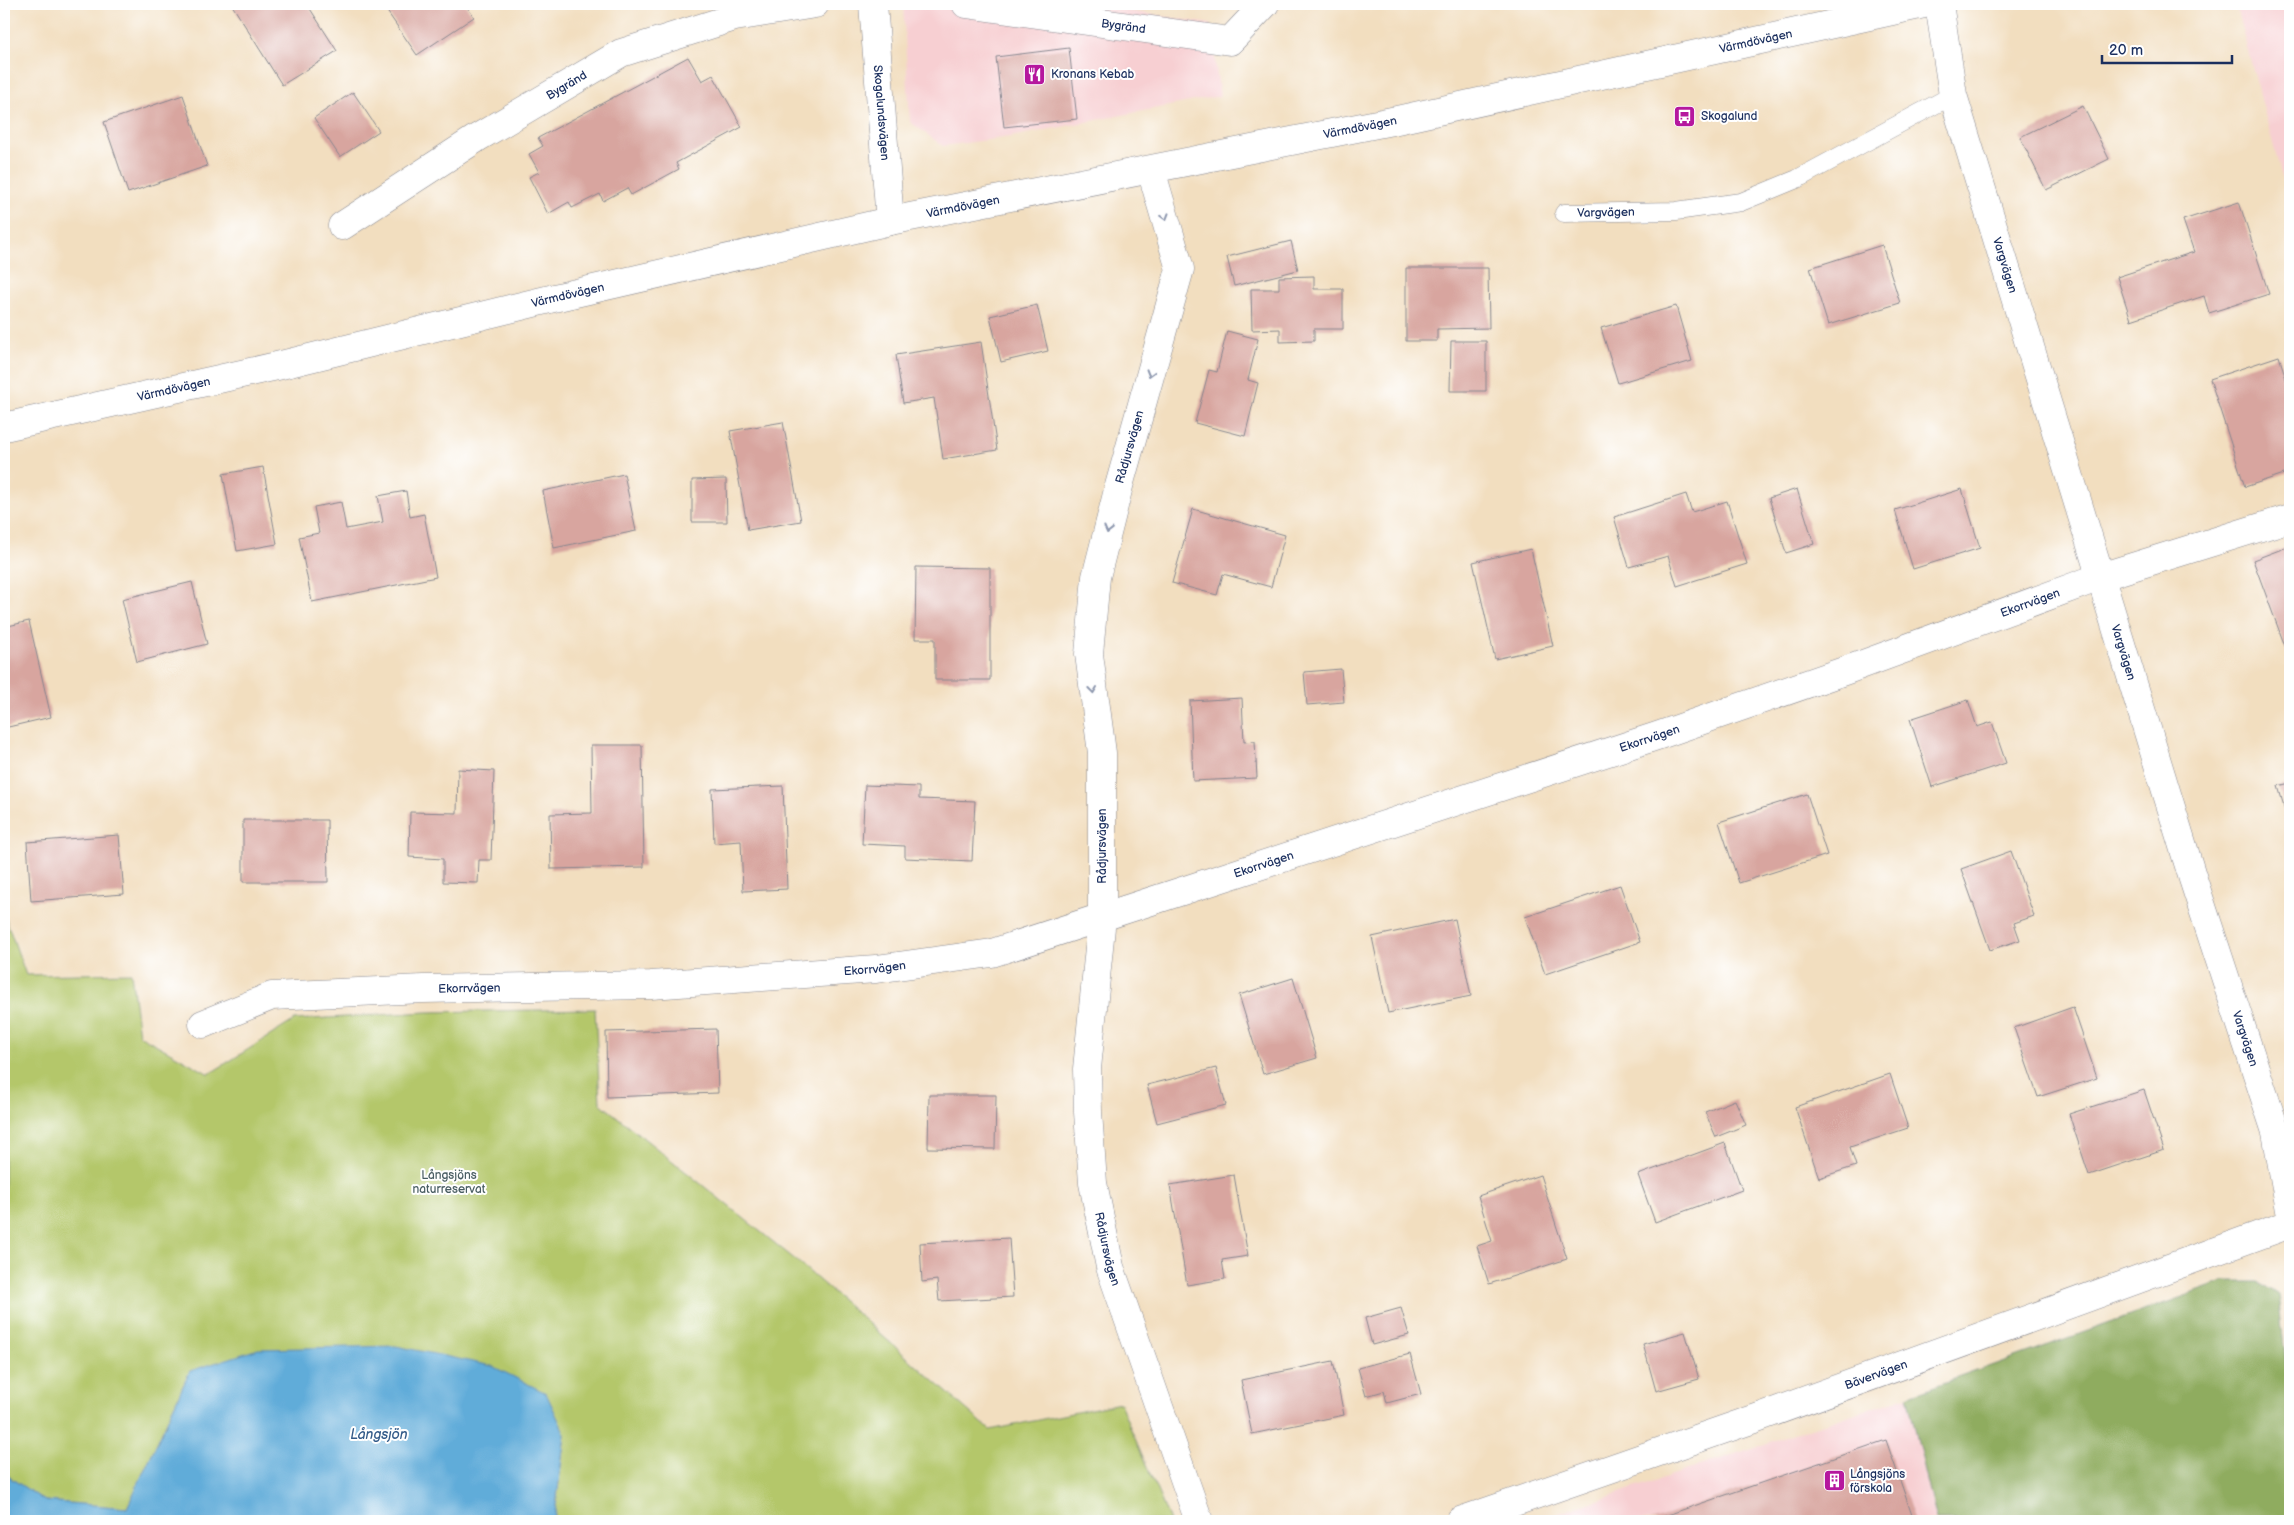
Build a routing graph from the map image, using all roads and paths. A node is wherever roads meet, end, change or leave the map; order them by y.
1 (815, 4) edge
2 (873, 4) edge
3 (966, 4) edge
4 (1265, 4) edge
5 (1924, 4) edge
6 (1939, 4) edge
7 (1953, 95) junction
8 (1151, 170) junction
9 (1564, 213) dead end
10 (890, 221) junction
11 (342, 226) dead end
12 (4, 427) edge
13 (2290, 518) edge
14 (2100, 577) junction
15 (1102, 917) junction
16 (203, 1024) dead end
17 (2290, 1210) edge
18 (2290, 1224) edge
19 (1199, 1521) edge
20 (1460, 1521) edge

1 - 11 street, Bygränd
2 - 10 street, Skogalundsvägen
3 - 4 street, Bygränd
5 - 8 street, Värmdövägen
6 - 7 street, Vargvägen
7 - 9 lane, Vargvägen
7 - 14 street, Vargvägen
8 - 10 street, Värmdövägen
8 -> 15 street, Rådjursvägen
10 - 12 street, Värmdövägen
13 - 14 street, Ekorrvägen
14 - 15 street, Ekorrvägen
14 - 17 street, Vargvägen
15 - 16 street, Ekorrvägen
15 - 19 street, Rådjursvägen
18 - 20 street, Bävervägen

